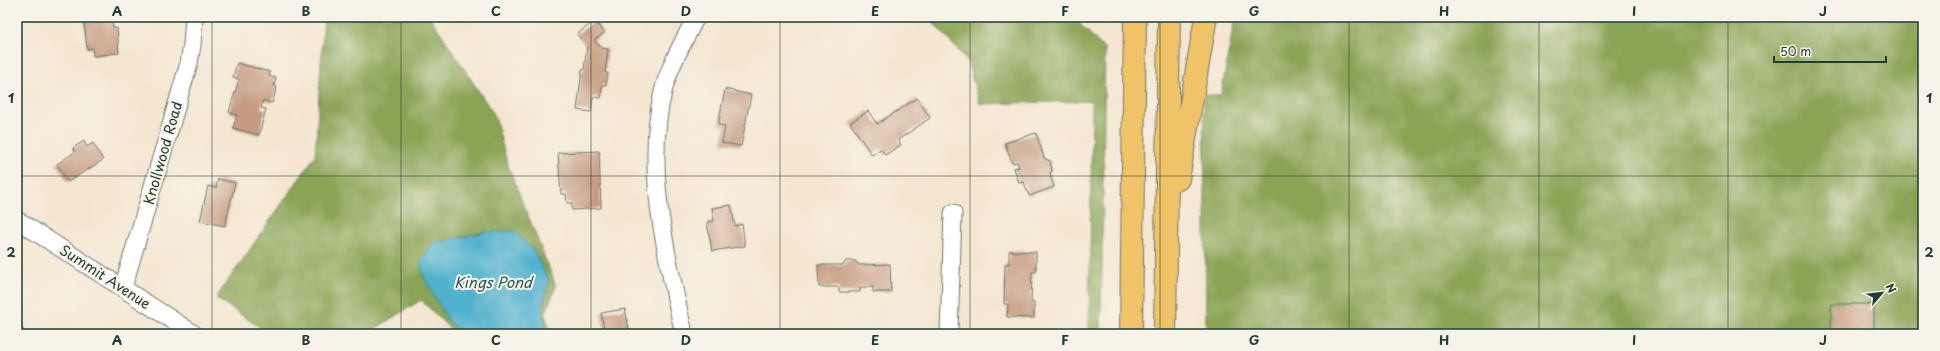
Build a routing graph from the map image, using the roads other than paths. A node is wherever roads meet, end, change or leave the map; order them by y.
1 (194, 17) edge
2 (696, 17) edge
3 (1135, 17) edge
4 (1169, 17) edge
5 (1206, 17) edge
6 (953, 213) dead end
7 (17, 220) edge
8 (1166, 281) junction
9 (123, 288) junction
10 (194, 334) edge
11 (684, 334) edge
12 (949, 334) edge
13 (1131, 334) edge
14 (1165, 334) edge

1 - 9 street, Knollwood Road
2 - 11 street
3 - 13 highway
4 - 8 highway
5 - 8 highway
6 - 12 street
7 - 9 street, Summit Avenue
8 - 14 highway
9 - 10 street, Summit Avenue

